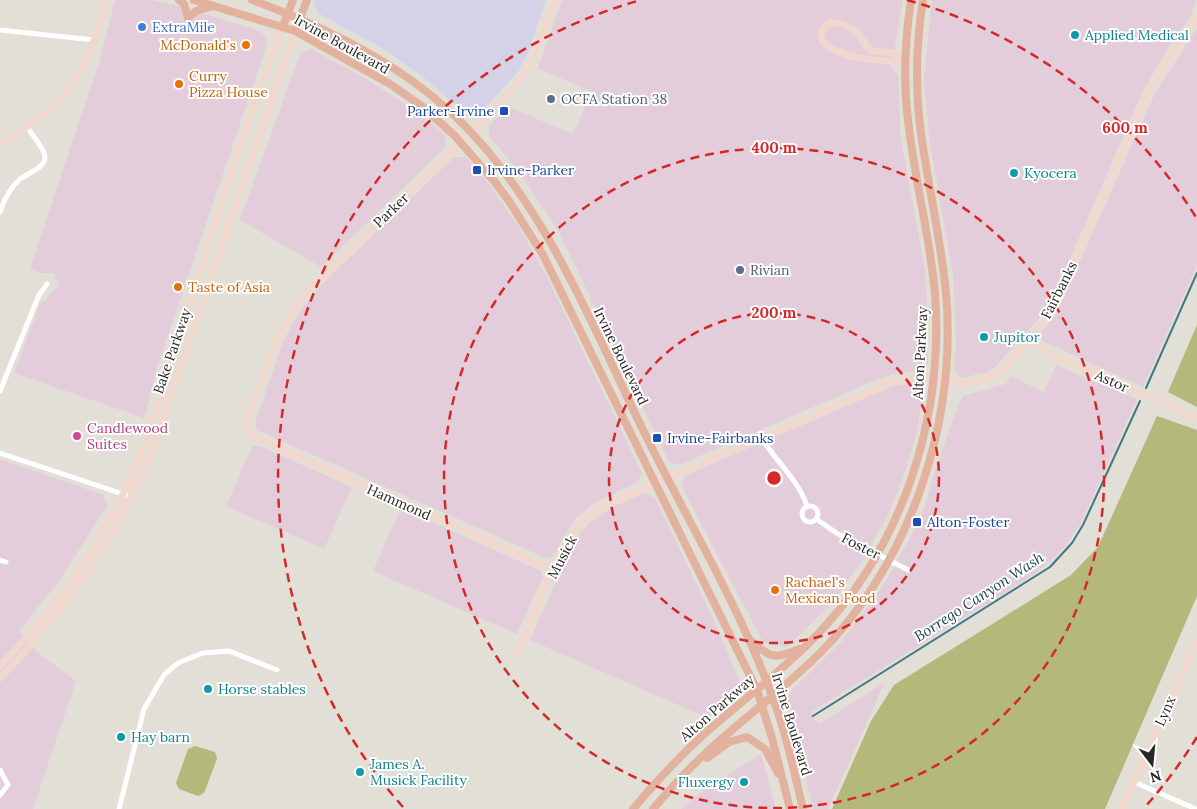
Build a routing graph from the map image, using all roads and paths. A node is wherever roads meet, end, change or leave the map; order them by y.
1 (106, 0) edge
2 (179, 0) edge
3 (194, 0) edge
4 (252, 0) edge
5 (293, 0) edge
6 (307, 0) edge
7 (555, 0) edge
8 (911, 0) edge
9 (923, 0) edge
10 (214, 6) junction
11 (288, 13) junction
12 (1197, 16) edge
13 (300, 18) junction
14 (283, 26) junction
15 (0, 30) edge
16 (295, 31) junction
17 (94, 40) junction
18 (906, 59) junction
19 (917, 62) junction
20 (26, 126) junction
21 (472, 133) junction
22 (461, 143) junction
23 (0, 145) edge
24 (0, 212) edge
25 (47, 284) dead end
26 (1029, 340) junction
27 (934, 380) junction
28 (945, 382) junction
29 (0, 391) edge
30 (1197, 418) edge
31 (248, 430) joint
32 (761, 437) junction
33 (0, 453) edge
34 (666, 478) junction
35 (655, 483) junction
36 (123, 493) junction
37 (132, 497) junction
38 (807, 506) junction
39 (816, 519) junction
40 (877, 554) junction
41 (888, 559) junction
42 (554, 570) junction
43 (908, 570) dead end
44 (748, 638) junction
45 (1197, 641) edge
46 (805, 647) junction
47 (518, 653) dead end
48 (0, 665) edge
49 (277, 670) dead end
50 (0, 678) edge
51 (767, 681) junction
52 (757, 690) junction
53 (773, 696) junction
54 (763, 705) junction
55 (0, 770) edge
56 (681, 778) junction
57 (1134, 782) junction
58 (786, 792) junction
59 (0, 795) edge
60 (119, 809) edge
61 (633, 809) edge
62 (653, 809) edge
63 (790, 809) edge
64 (803, 809) edge
65 (1122, 809) edge
66 (1196, 809) edge

1 - 17 street
2 - 10 main road
3 - 10 main road, Irvine Boulevard
4 - 11 main road, Irvine Boulevard
5 - 11 main road, Bake Parkway
6 - 13 main road, Bake Parkway
7 - 21 street, Parker
8 - 18 main road, Alton Parkway
9 - 19 main road, Alton Parkway
10 - 14 main road, Irvine Boulevard
11 - 13 main road, Irvine Boulevard
11 - 14 main road, Bake Parkway
12 - 26 street, Fairbanks
13 - 16 main road, Bake Parkway
13 - 21 main road, Irvine Boulevard
14 - 16 main road, Irvine Boulevard
14 - 36 street, Bake Parkway
15 - 17 street
16 - 22 main road, Irvine Boulevard
16 - 37 street, Bake Parkway
17 - 20 street
18 - 18 street
18 - 19 street
18 - 27 main road, Alton Parkway
19 - 28 main road, Alton Parkway
20 - 23 street
20 - 24 street
21 - 22 street, Parker
21 - 34 main road, Irvine Boulevard
22 - 31 street, Parker
22 - 35 main road, Irvine Boulevard
25 - 29 street
26 - 28 street, Fairbanks
26 - 30 street, Astor
27 - 28 street, Fairbanks
27 - 32 street, Fairbanks
27 - 40 main road, Alton Parkway
28 - 41 main road, Alton Parkway
31 - 42 street, Hammond
32 - 34 street, Fairbanks
32 - 38 street
33 - 36 street
34 - 35 street, Musick
34 - 44 main road, Irvine Boulevard
35 - 42 street, Musick
35 - 52 main road, Irvine Boulevard
36 - 37 street
36 - 48 street, Bake Parkway
37 - 50 street, Bake Parkway
38 - 39 street
38 - 39 street
39 - 40 street, Foster
40 - 41 street, Foster
40 - 46 main road, Alton Parkway
41 - 43 street, Foster
41 - 53 main road, Alton Parkway
42 - 47 street, Musick
44 - 46 main road
44 - 51 main road, Irvine Boulevard
45 - 57 street, Lynx
46 - 51 main road, Alton Parkway
49 - 60 street
51 - 52 main road, Alton Parkway
51 - 53 main road, Irvine Boulevard
52 - 54 main road, Irvine Boulevard
52 - 61 main road, Alton Parkway
53 - 54 main road, Alton Parkway
53 - 64 main road, Irvine Boulevard
54 - 56 main road, Alton Parkway
54 - 58 main road, Irvine Boulevard
55 - 59 street
56 - 58 main road
56 - 62 main road, Alton Parkway
57 - 65 street, Lynx
57 - 66 street
58 - 63 main road, Irvine Boulevard

